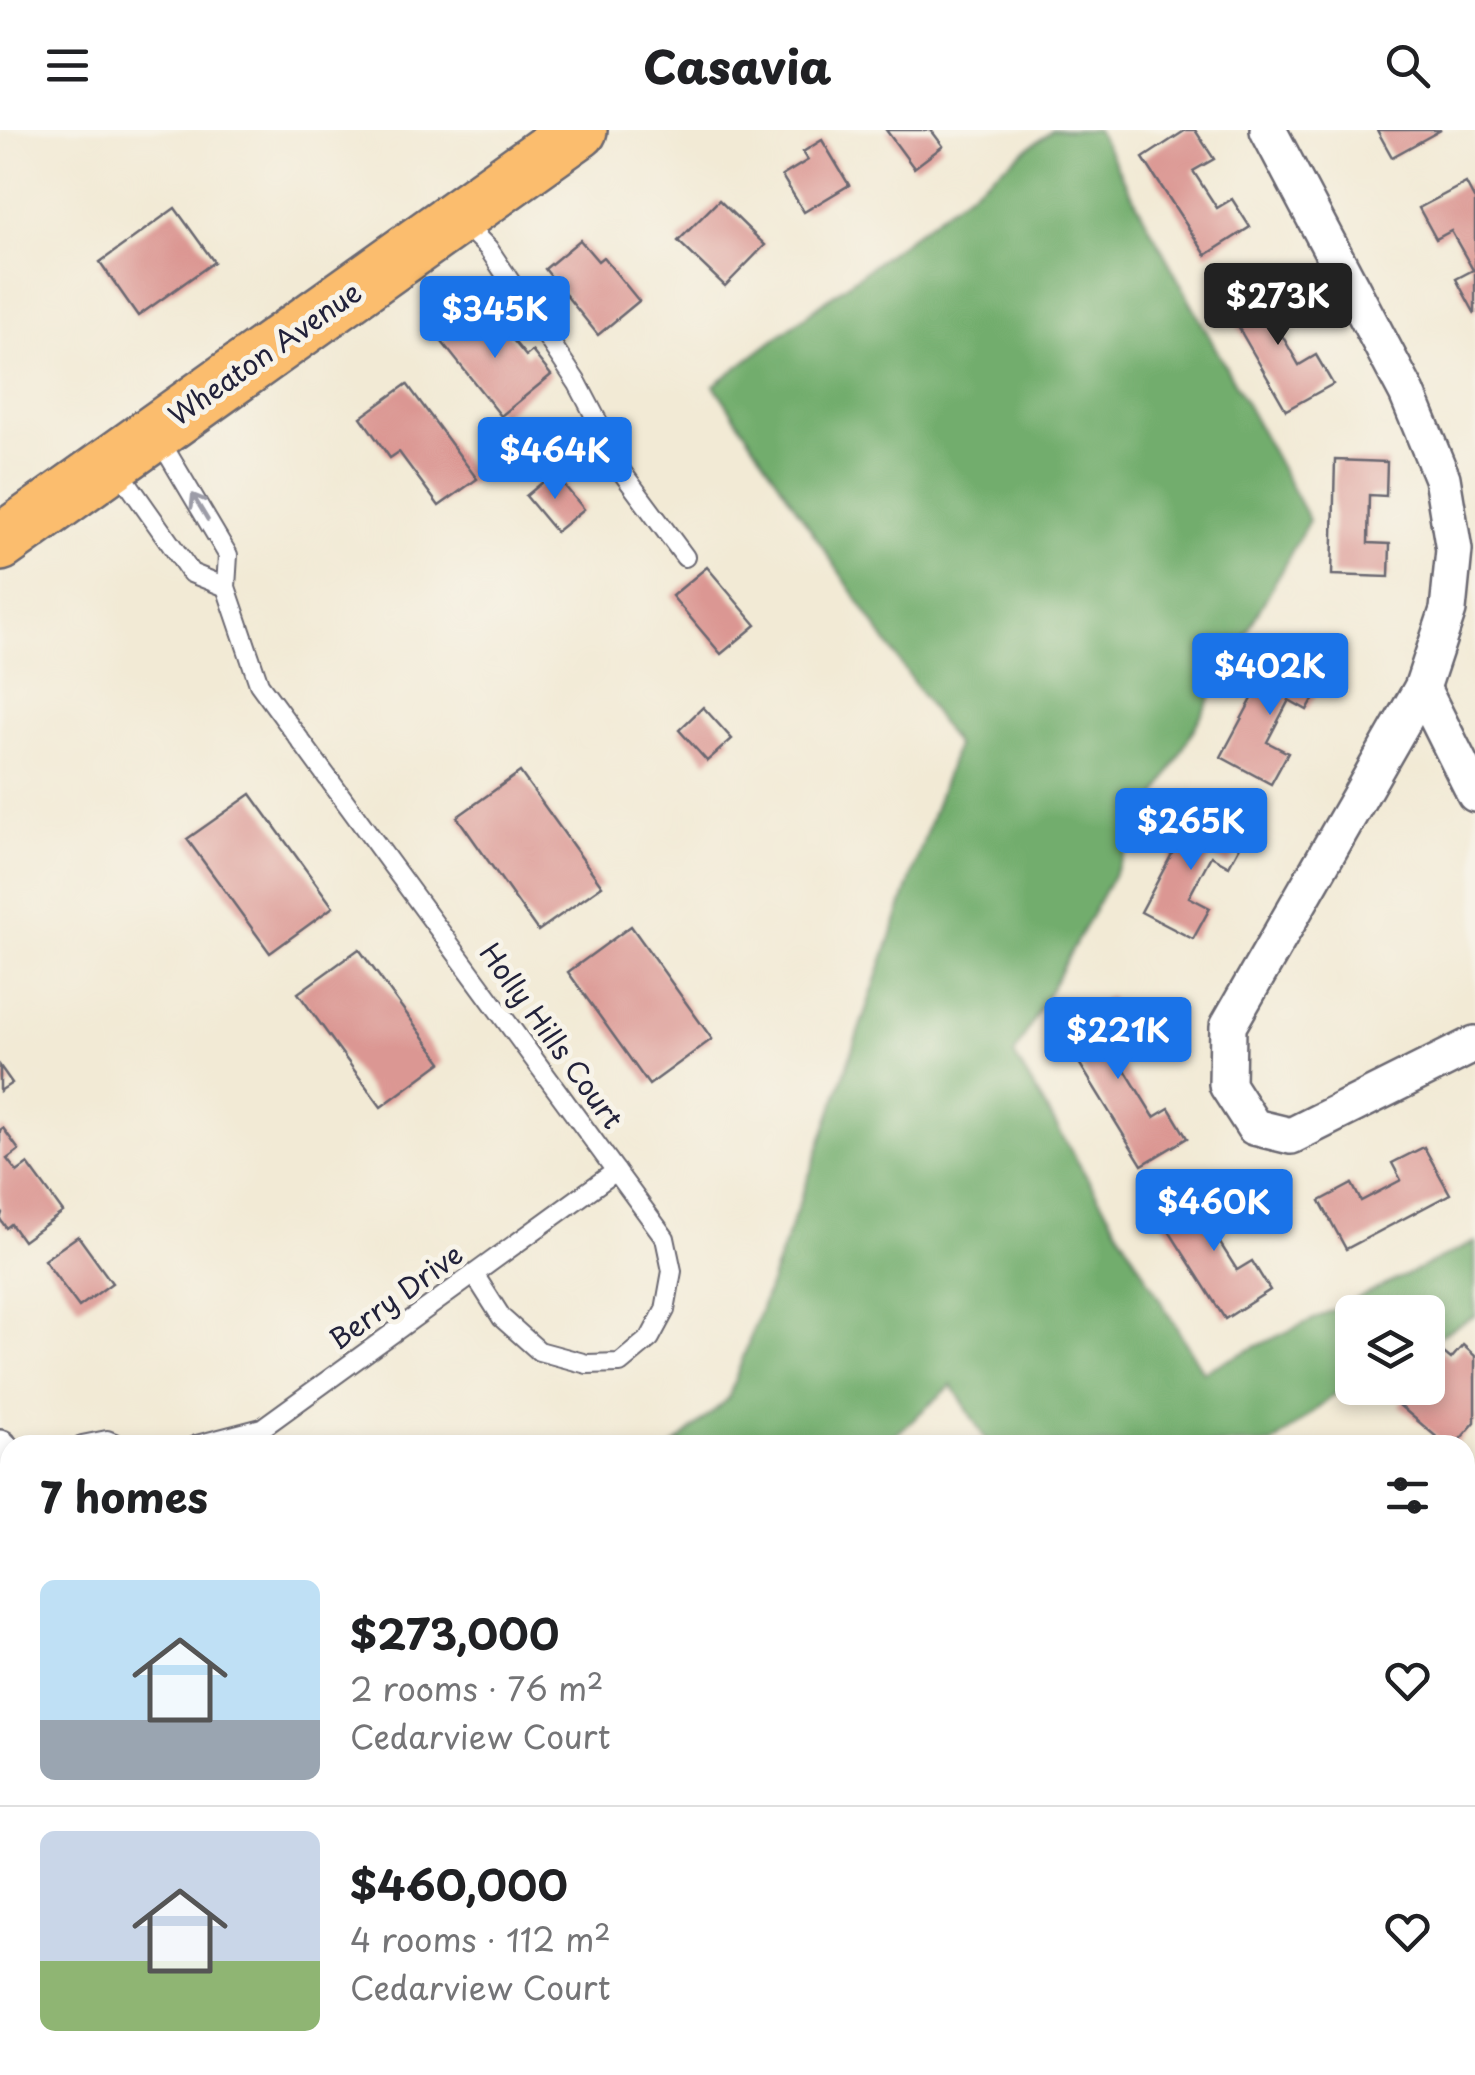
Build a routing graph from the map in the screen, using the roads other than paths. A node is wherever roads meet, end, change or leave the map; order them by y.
1 (1268, 130) edge
2 (551, 138) edge
3 (458, 217) junction
4 (134, 447) junction
5 (0, 543) edge
6 (685, 557) dead end
7 (226, 587) junction
8 (1422, 688) junction
9 (1475, 794) edge
10 (1475, 1044) edge
11 (616, 1171) junction
12 (474, 1274) junction
13 (236, 1435) edge

1 - 8 street
2 - 3 main road, Wheaton Avenue
3 - 4 main road, Wheaton Avenue
3 - 6 lane
4 - 5 main road, Wheaton Avenue
7 -> 4 lane, Holly Hills Court
4 - 7 lane
7 - 11 lane, Holly Hills Court
8 - 9 street
8 - 10 street
11 - 12 lane, Berry Drive
11 - 12 lane, Holly Hills Court
12 - 13 lane, Berry Drive

